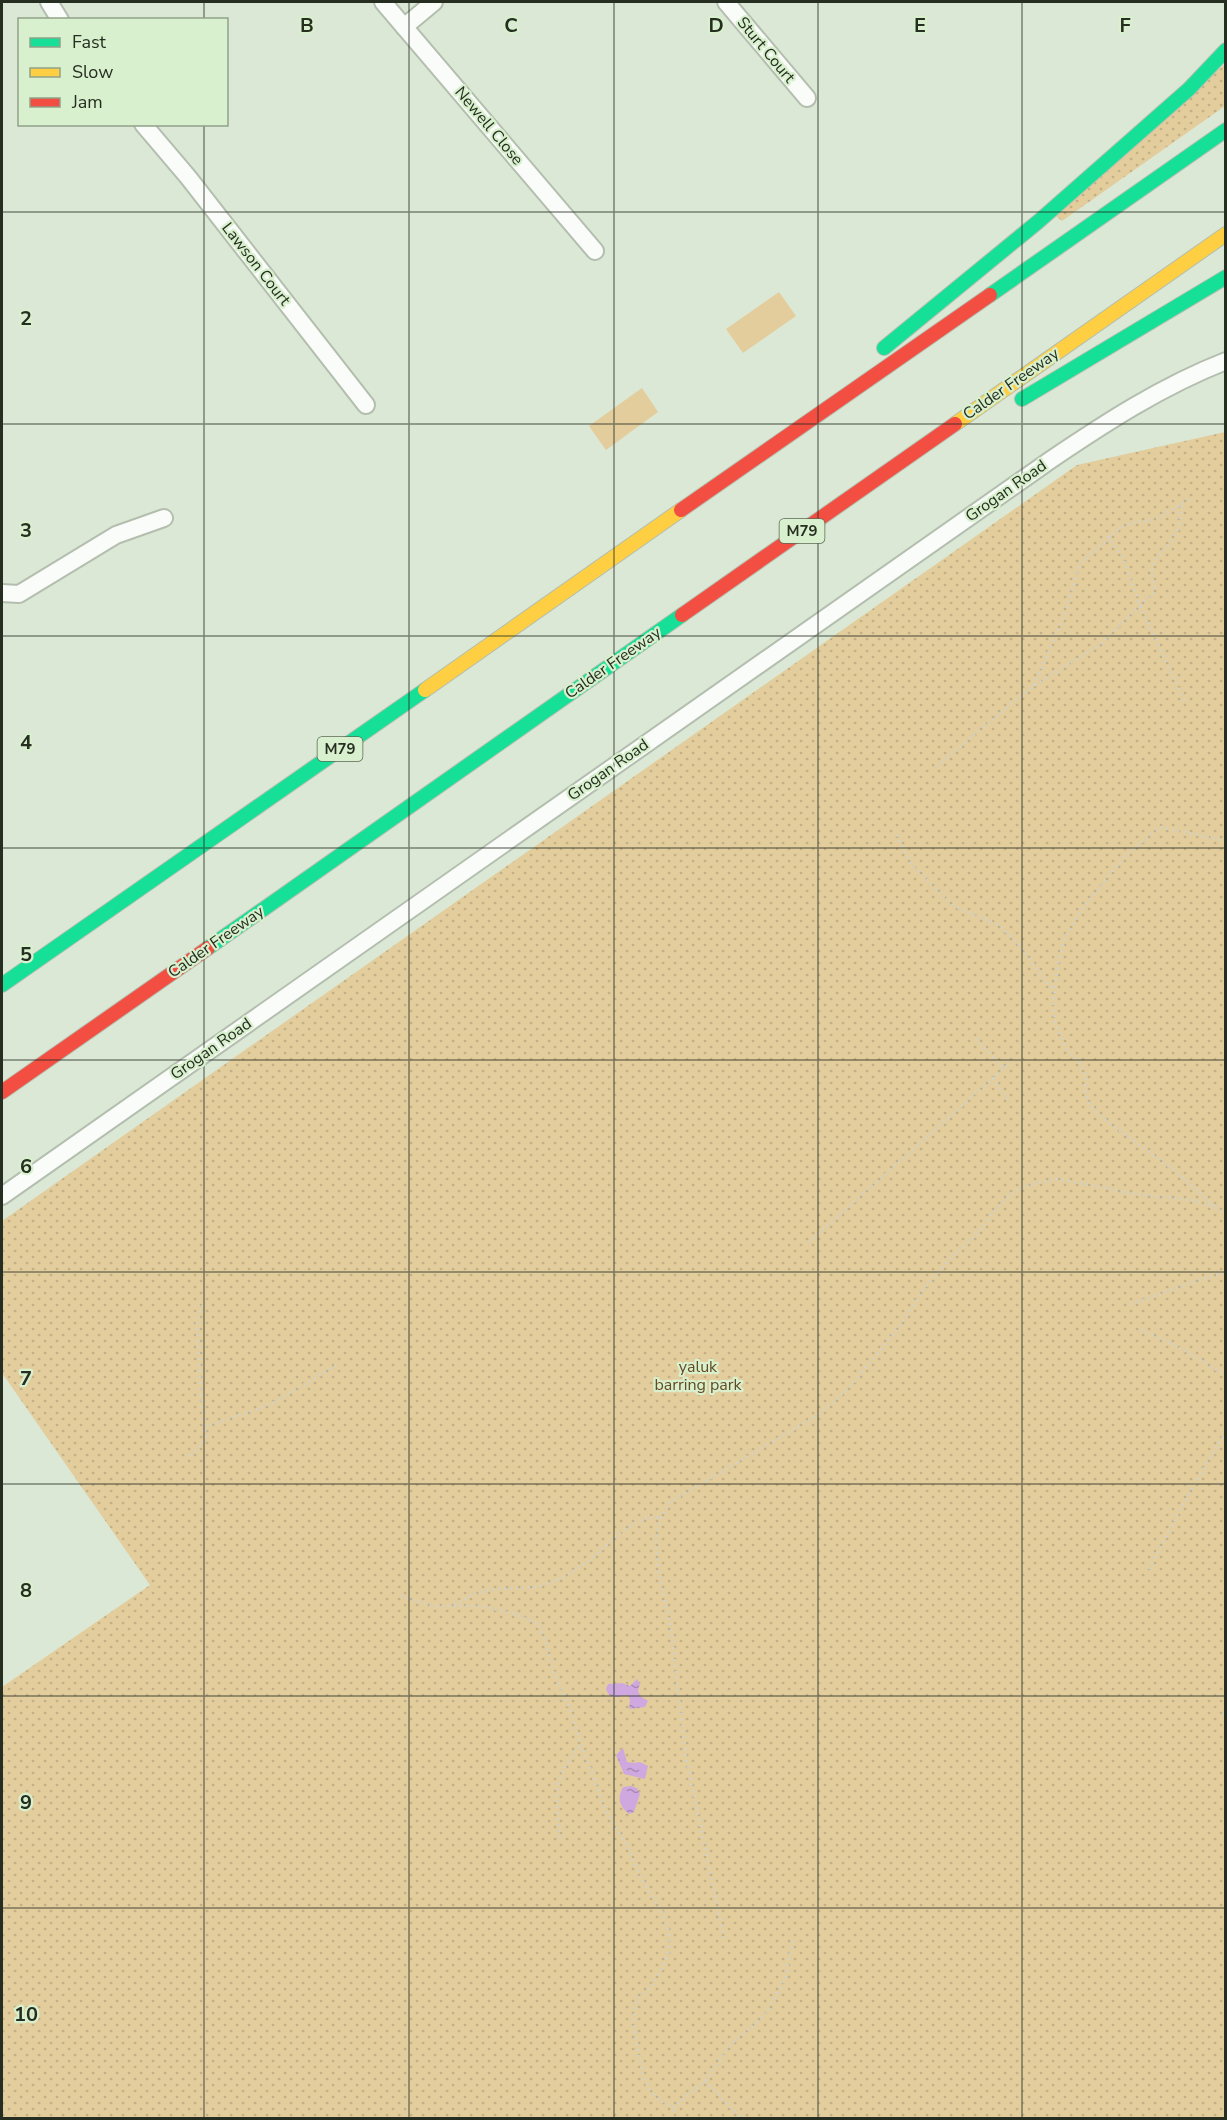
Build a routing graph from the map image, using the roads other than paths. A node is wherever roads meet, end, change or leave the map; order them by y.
1 (49, 2) edge
2 (383, 2) edge
3 (434, 2) edge
4 (726, 2) edge
5 (59, 18) edge
6 (404, 27) junction
7 (1226, 50) edge
8 (807, 98) dead end
9 (145, 126) edge
10 (1226, 130) edge
11 (1226, 234) edge
12 (595, 251) dead end
13 (1226, 277) edge
14 (877, 354) dead end
15 (1226, 361) edge
16 (850, 375) dead end
17 (1013, 404) dead end
18 (366, 405) dead end
19 (924, 463) dead end
20 (678, 513) junction
21 (164, 518) dead end
22 (2, 593) edge
23 (379, 827) junction
24 (2, 985) edge
25 (2, 1092) edge
26 (2, 1197) edge

1 - 5 street
2 - 6 street, Newell Close
3 - 6 street
4 - 8 street, Sturt Court
6 - 12 street, Newell Close
7 - 14 highway
9 - 18 street, Lawson Court
10 - 20 highway, M79
11 - 23 highway, Calder Freeway / M79
13 - 17 highway
15 - 26 street, Grogan Road
16 - 20 highway
19 - 23 highway
20 - 24 highway, M79
21 - 22 street
23 - 25 highway, Calder Freeway / M79

